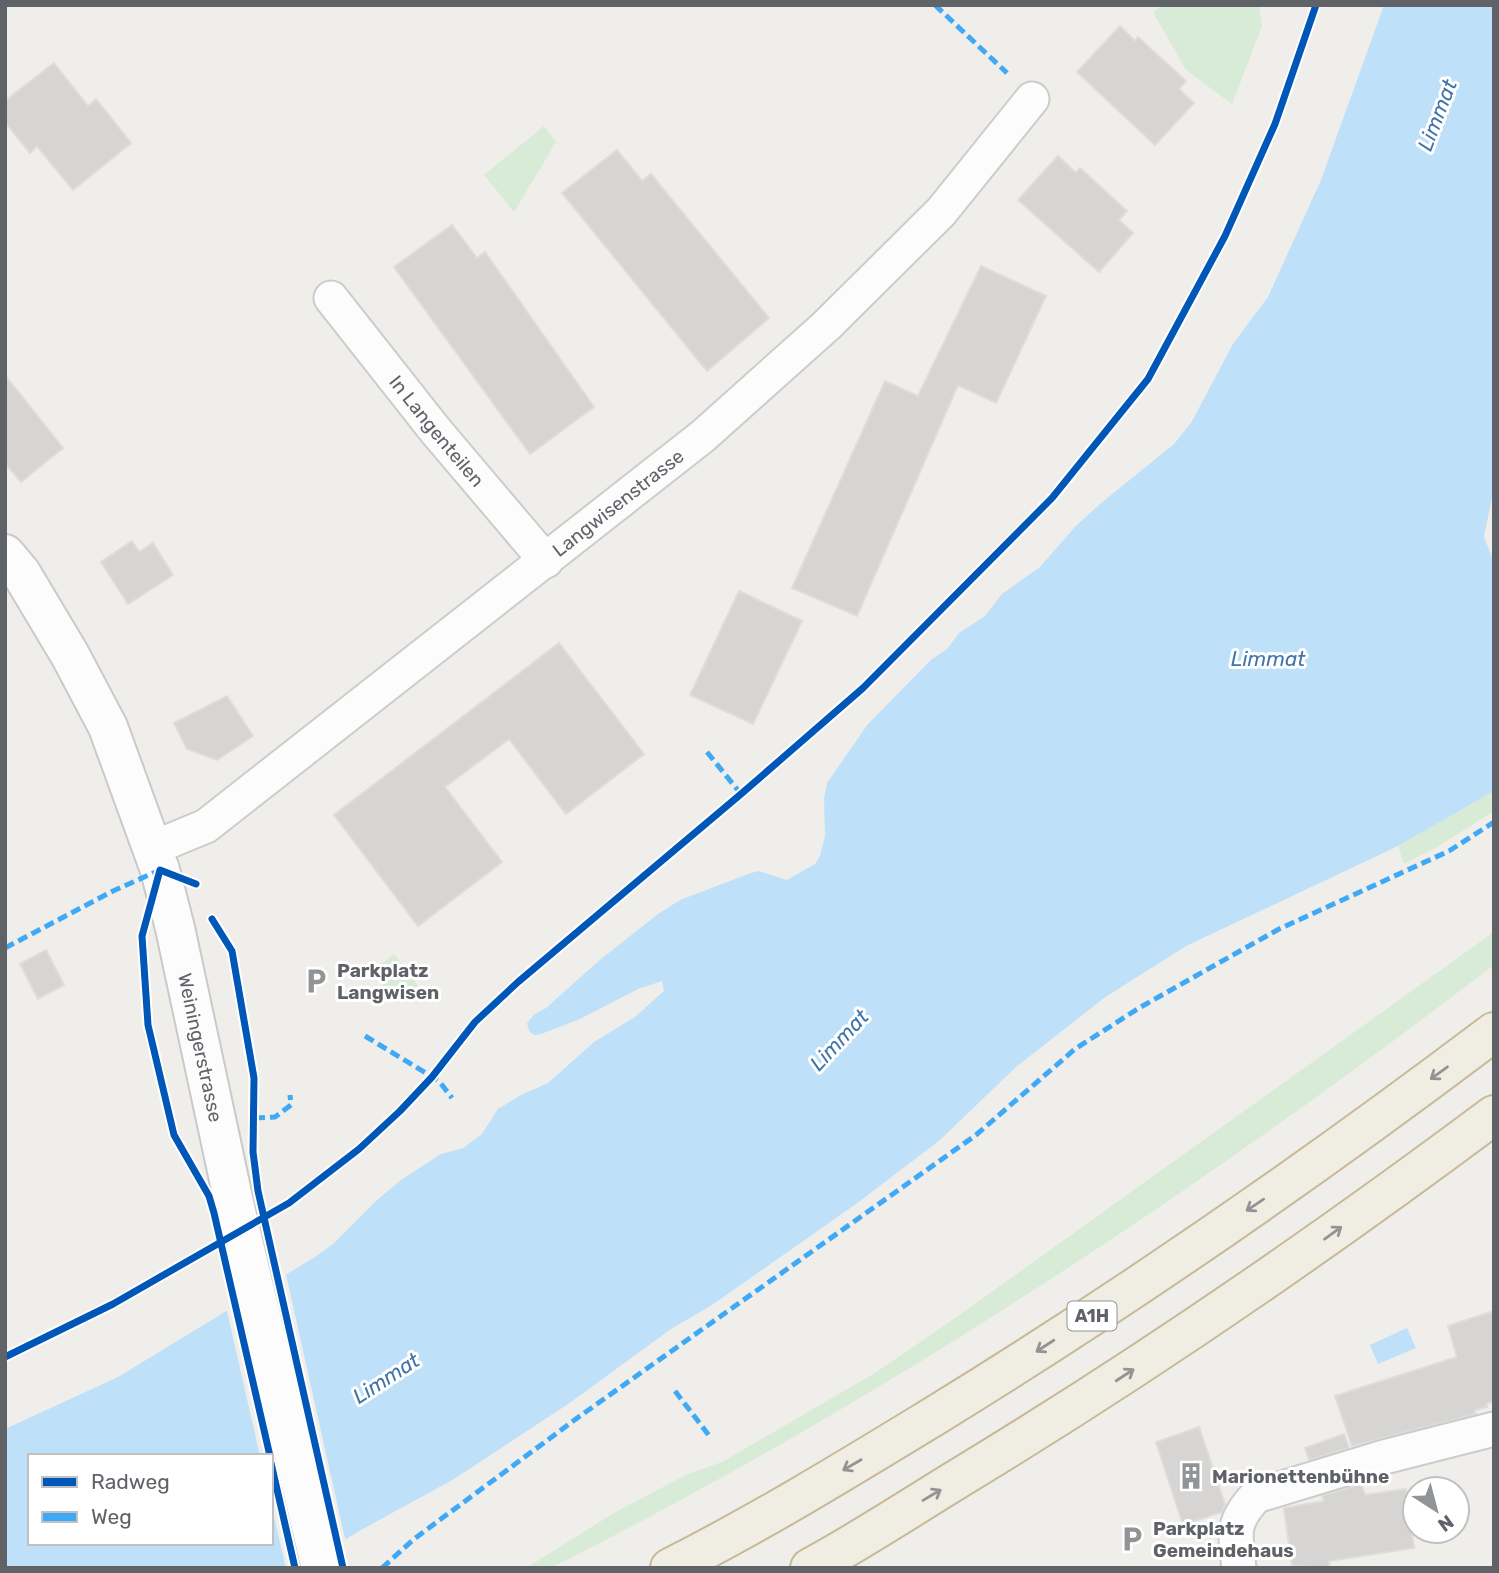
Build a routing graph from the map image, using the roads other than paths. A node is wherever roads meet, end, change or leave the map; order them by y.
1 (1032, 99) dead end
2 (331, 298) dead end
3 (5, 554) edge
4 (545, 561) junction
5 (153, 848) junction
6 (1494, 1031) edge
7 (1494, 1115) edge
8 (1494, 1429) edge
9 (321, 1568) edge
10 (670, 1568) edge
11 (810, 1568) edge
12 (1238, 1568) edge

1 - 4 street, Langwisenstrasse
2 - 4 street, In Langenteilen
3 - 5 main road, Weiningerstrasse
4 - 5 street, Langwisenstrasse
5 - 9 main road, Weiningerstrasse
6 -> 10 highway, A1H
11 -> 7 highway
8 - 12 street

